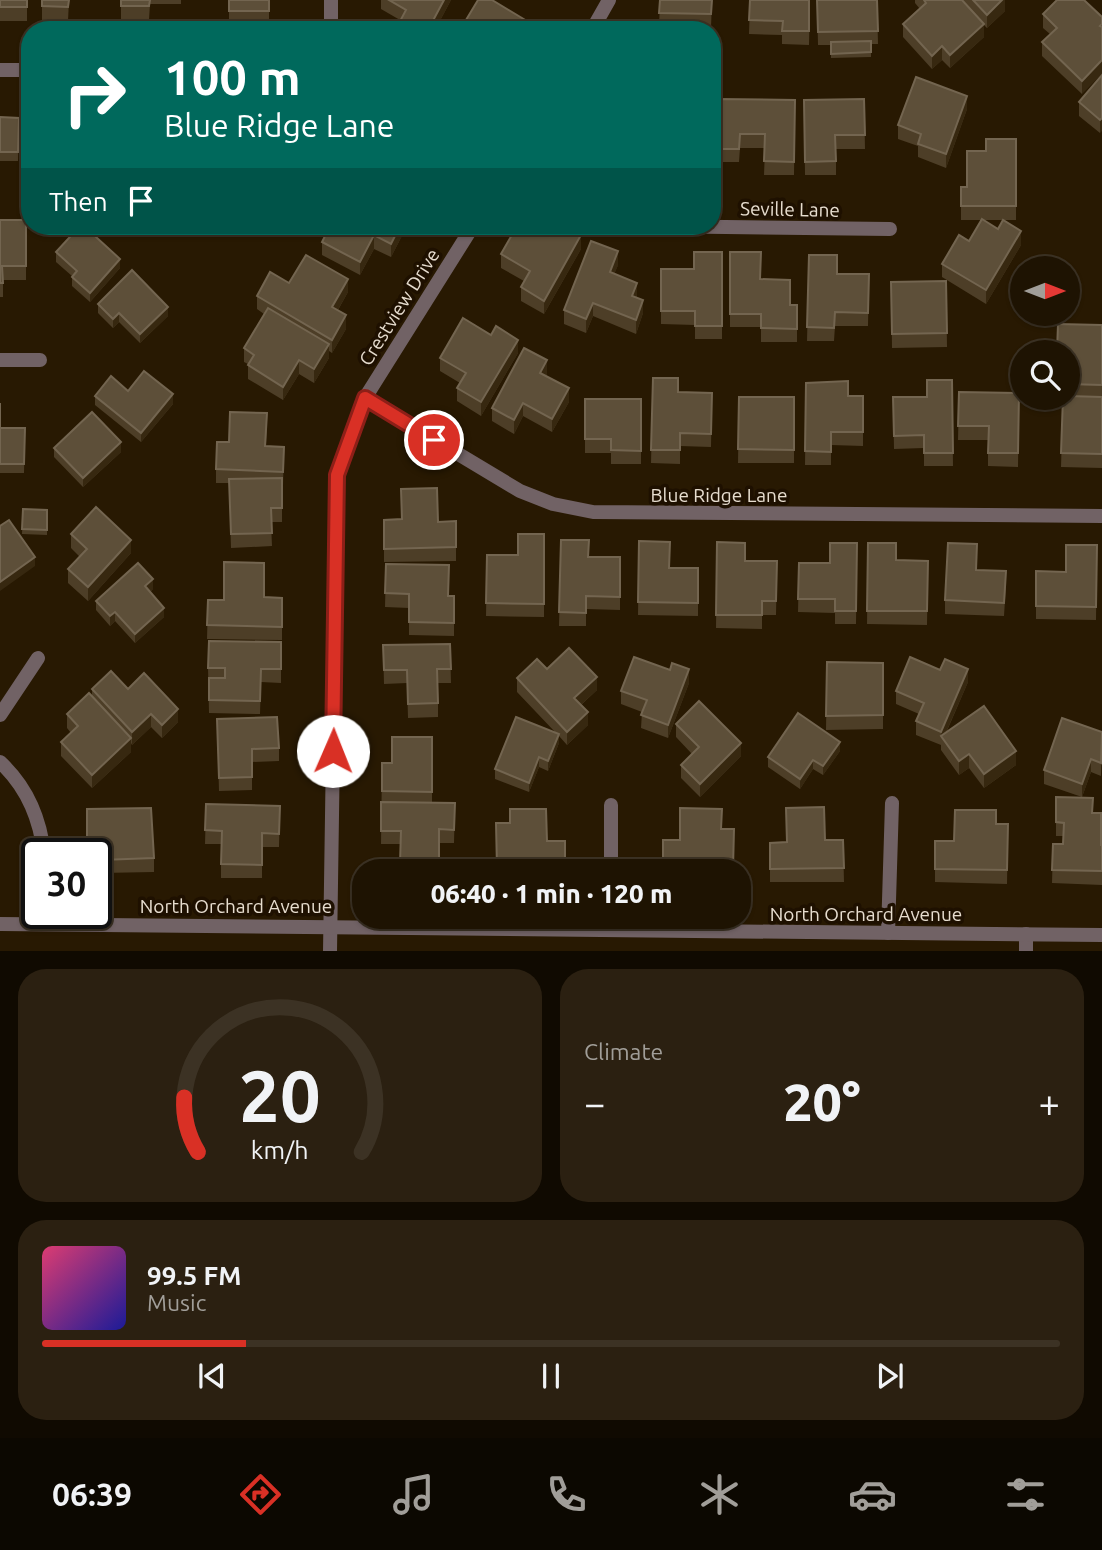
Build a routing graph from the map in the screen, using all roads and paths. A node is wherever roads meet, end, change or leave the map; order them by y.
1 (331, 0) edge
2 (610, 0) edge
3 (331, 21) edge
4 (597, 21) edge
5 (0, 70) edge
6 (21, 70) edge
7 (721, 227) edge
8 (890, 229) dead end
9 (467, 235) edge
10 (0, 359) edge
11 (40, 360) dead end
12 (365, 398) junction
13 (1102, 516) edge
14 (38, 658) dead end
15 (0, 715) edge
16 (0, 762) edge
17 (892, 803) dead end
18 (611, 805) dead end
19 (42, 838) edge
20 (611, 859) edge
21 (112, 921) edge
22 (21, 922) edge
23 (0, 924) edge
24 (330, 926) junction
25 (352, 926) edge
26 (751, 929) edge
27 (888, 933) junction
28 (1026, 934) junction
29 (1102, 935) edge
30 (330, 951) edge
31 (1026, 951) edge

1 - 3 street
2 - 4 street
5 - 6 street
7 - 8 street, Seville Lane
9 - 12 street, Crestview Drive
10 - 11 street
12 - 13 street, Blue Ridge Lane
12 - 24 street, Crestview Drive
14 - 15 street
16 - 19 street
17 - 27 street
18 - 20 street
21 - 24 street, North Orchard Avenue
22 - 23 street, North Orchard Avenue
24 - 25 street, North Orchard Avenue
24 - 30 street, Crestview Drive
26 - 27 street, North Orchard Avenue
27 - 28 street, North Orchard Avenue
28 - 29 street, North Orchard Avenue
28 - 31 street

